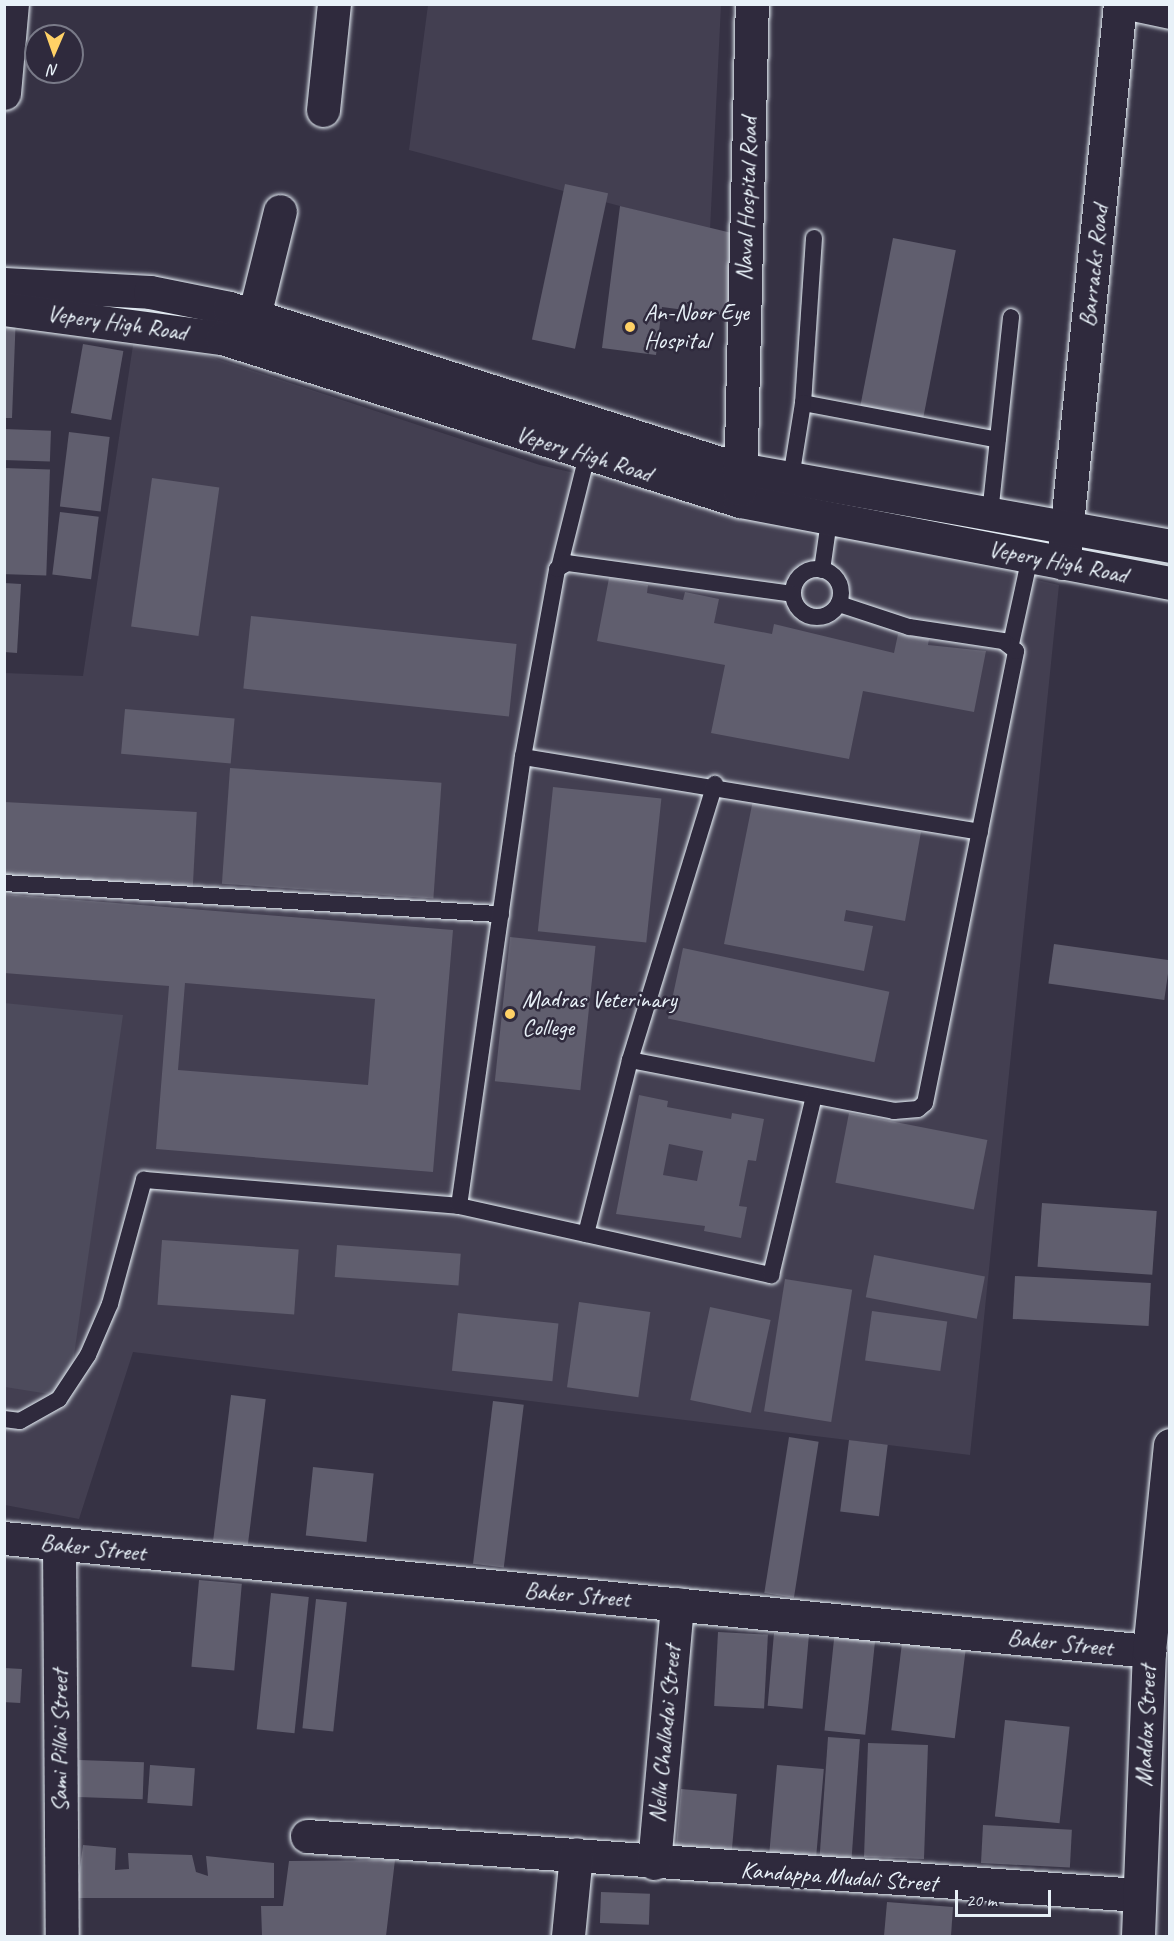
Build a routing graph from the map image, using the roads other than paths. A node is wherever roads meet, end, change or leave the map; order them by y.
1 (12, 4) edge
2 (334, 4) edge
3 (752, 4) edge
4 (1120, 4) edge
5 (1133, 4) edge
6 (1170, 12) edge
7 (4, 93) edge
8 (324, 110) dead end
9 (280, 211) dead end
10 (814, 238) dead end
11 (4, 284) edge
12 (4, 309) edge
13 (254, 316) junction
14 (1011, 318) dead end
15 (803, 403) junction
16 (998, 440) junction
17 (587, 456) junction
18 (740, 469) junction
19 (791, 478) junction
20 (836, 487) junction
21 (740, 501) junction
22 (990, 514) junction
23 (829, 519) junction
24 (1068, 528) junction
25 (1170, 546) edge
26 (1030, 557) junction
27 (1064, 563) junction
28 (560, 564) junction
29 (822, 570) junction
30 (1170, 583) edge
31 (792, 594) junction
32 (839, 604) junction
33 (1011, 644) junction
34 (523, 757) junction
35 (715, 784) junction
36 (980, 832) junction
37 (4, 883) edge
38 (501, 914) junction
39 (630, 1060) junction
40 (814, 1096) junction
41 (459, 1206) junction
42 (586, 1234) junction
43 (4, 1419) edge
44 (1170, 1445) edge
45 (4, 1538) edge
46 (59, 1546) junction
47 (677, 1604) junction
48 (1149, 1652) junction
49 (1157, 1765) edge
50 (307, 1836) dead end
51 (576, 1854) junction
52 (654, 1863) junction
53 (1139, 1895) junction
54 (62, 1936) edge
55 (568, 1936) edge
56 (1138, 1936) edge

1 - 7 street
2 - 8 street
3 - 18 street, Naval Hospital Road
4 - 24 street, Barracks Road
5 - 6 street
9 - 13 street
10 - 15 lane
11 - 13 street, Vepery High Road
12 - 17 street, Vepery High Road
13 - 18 street, Vepery High Road
14 - 16 lane
15 - 16 lane
15 - 19 lane
16 - 22 lane
17 - 21 street, Vepery High Road
17 - 28 lane
18 - 19 street, Vepery High Road
18 - 21 street, Naval Hospital Road
19 - 20 street, Vepery High Road
20 - 22 street, Vepery High Road
20 - 23 lane
21 - 23 street, Vepery High Road
22 - 24 street, Vepery High Road
23 - 26 street, Vepery High Road
23 - 29 lane
24 - 25 street, Vepery High Road
24 - 27 street, Barracks Road
26 - 27 street, Vepery High Road
26 - 33 lane
27 - 30 street, Vepery High Road
28 - 31 lane
28 - 34 lane
29 - 31 lane
29 - 32 lane
31 - 32 lane
32 - 33 lane
33 - 36 lane
34 - 35 lane
34 - 38 lane
35 - 36 lane
35 - 39 lane
36 - 40 lane
37 - 38 lane
38 - 41 lane
39 - 40 lane
39 - 42 lane
40 - 42 lane
41 - 42 lane
41 - 43 lane
44 - 48 street, Maddox Street
45 - 46 street, Baker Street
46 - 47 street, Baker Street
46 - 54 street, Sami Pillai Street
47 - 48 street, Baker Street
47 - 52 street, Nellu Challadai Street
48 - 49 street, Maddox Street
49 - 53 street, Maddox Street
50 - 51 street, Kandappa Mudali Street
51 - 52 street, Kandappa Mudali Street
51 - 55 street
52 - 53 street, Kandappa Mudali Street
53 - 56 street, Maddox Street

